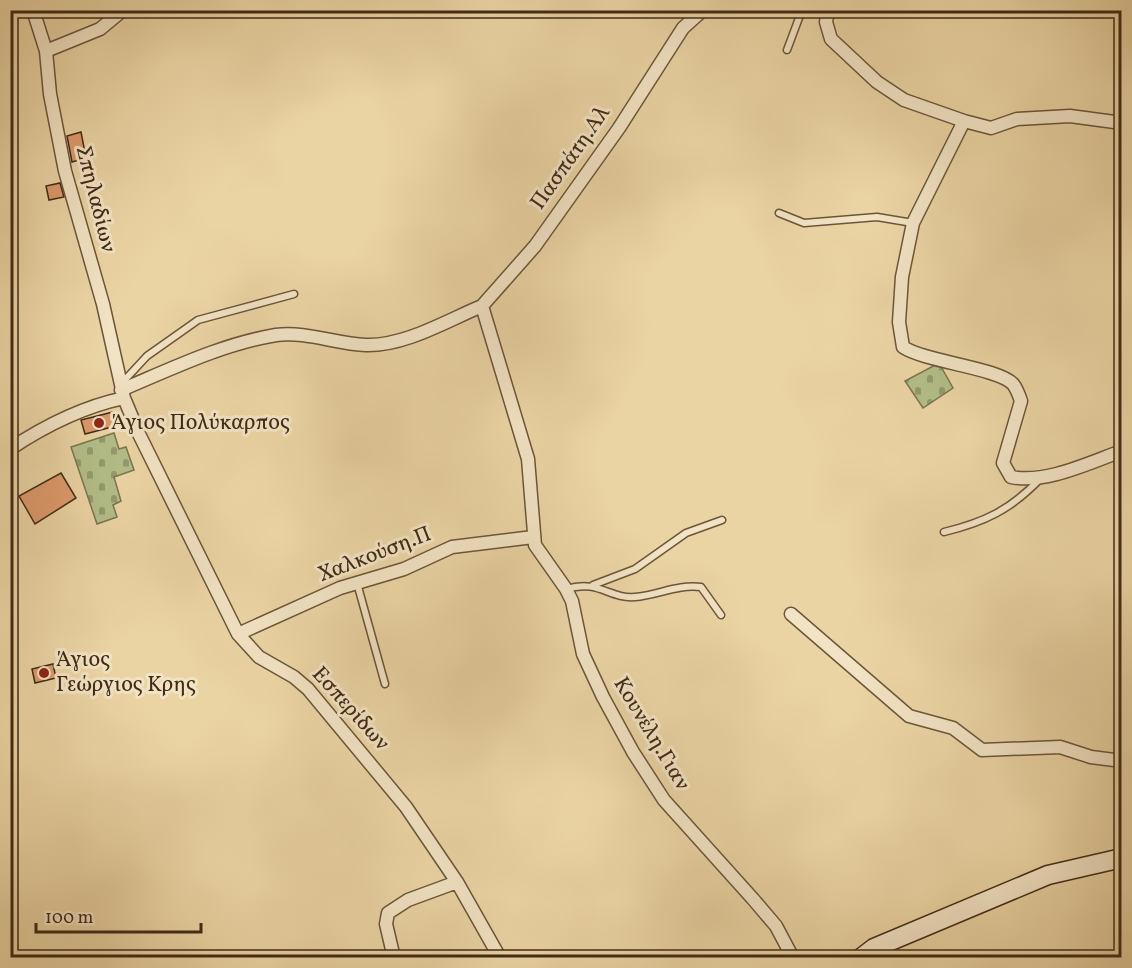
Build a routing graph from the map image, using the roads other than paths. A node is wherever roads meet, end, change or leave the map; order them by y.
1 (33, 10) edge
2 (123, 10) edge
3 (703, 10) edge
4 (802, 10) edge
5 (828, 10) edge
6 (787, 50) dead end
7 (46, 51) junction
8 (964, 121) junction
9 (1122, 123) edge
10 (778, 213) dead end
11 (913, 223) junction
12 (294, 294) dead end
13 (482, 306) junction
14 (122, 390) junction
15 (10, 449) edge
16 (1122, 451) edge
17 (1042, 477) junction
18 (722, 520) dead end
19 (944, 532) dead end
20 (533, 537) junction
21 (357, 583) junction
22 (593, 585) junction
23 (566, 589) junction
24 (791, 614) dead end
25 (721, 615) dead end
26 (238, 634) junction
27 (385, 684) dead end
28 (1122, 761) edge
29 (1122, 858) edge
30 (457, 882) junction
31 (394, 957) edge
32 (500, 957) edge
33 (793, 957) edge
34 (861, 957) edge

1 - 7 street, Σπηλαδίων
2 - 7 street
3 - 13 street, Πασπάτη.Αλ
4 - 6 lane
5 - 8 street
7 - 14 street, Σπηλαδίων
8 - 9 street
8 - 11 street
10 - 11 lane
11 - 17 street
12 - 14 lane
13 - 14 street
13 - 20 street
14 - 15 street
14 - 26 street, Εσπερίδων
16 - 17 street
17 - 19 lane
18 - 22 lane
20 - 21 street, Χαλκούση.Π
20 - 23 street, Κουνέλη.Γιαν
21 - 26 street, Χαλκούση.Π
21 - 27 lane
22 - 23 lane
22 - 25 lane
23 - 33 street, Κουνέλη.Γιαν
24 - 28 street
26 - 30 street, Εσπερίδων
29 - 34 main road
30 - 31 street
30 - 32 street, Εσπερίδων

